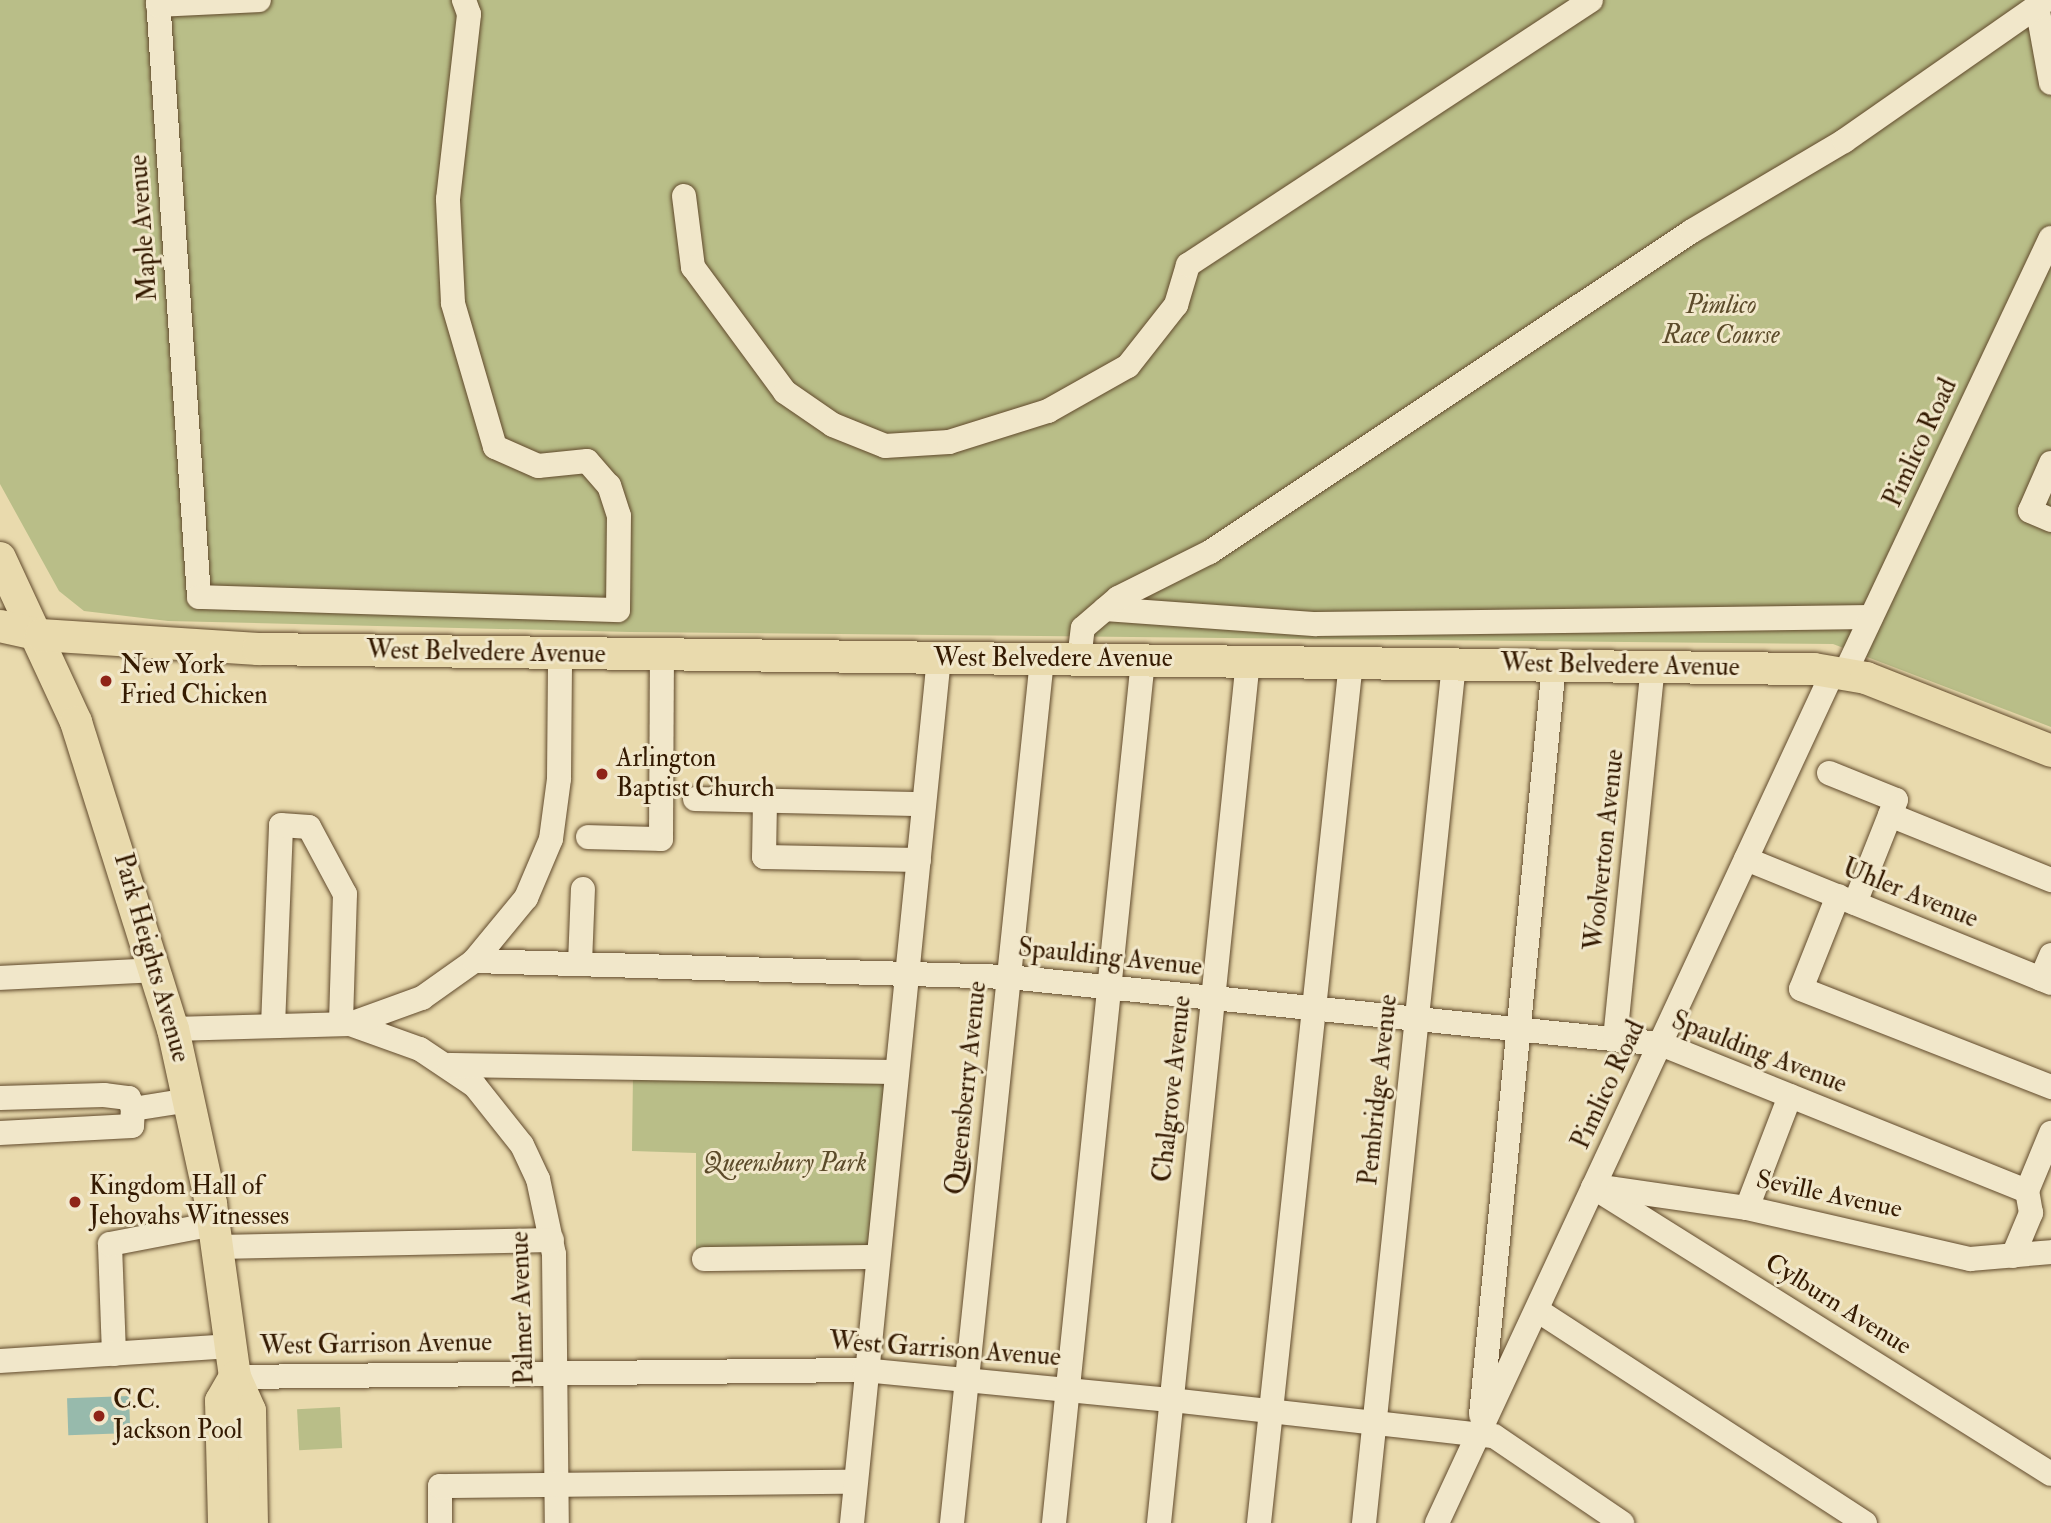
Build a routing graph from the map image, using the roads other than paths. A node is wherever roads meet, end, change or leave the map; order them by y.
1 (259, 0) edge
2 (464, 0) edge
3 (1591, 0) edge
4 (158, 2) edge
5 (2042, 3) edge
6 (2051, 83) edge
7 (684, 196) dead end
8 (2051, 239) edge
9 (2051, 463) edge
10 (2051, 520) edge
11 (0, 558) edge
12 (1105, 609) junction
13 (1871, 617) junction
14 (0, 626) edge
15 (41, 635) junction
16 (0, 650) edge
17 (560, 655) junction
18 (662, 656) junction
19 (939, 658) junction
20 (1042, 659) junction
21 (1079, 659) junction
22 (1143, 660) junction
23 (1248, 660) junction
24 (1351, 662) junction
25 (1454, 664) junction
26 (1554, 665) junction
27 (1653, 666) junction
28 (1839, 672) junction
29 (2051, 751) edge
30 (1829, 773) dead end
31 (695, 799) dead end
32 (765, 801) junction
33 (925, 804) junction
34 (1890, 815) junction
35 (588, 837) dead end
36 (1746, 859) junction
37 (919, 860) junction
38 (2051, 880) edge
39 (583, 889) dead end
40 (1846, 900) junction
41 (2051, 955) edge
42 (474, 961) junction
43 (580, 963) junction
44 (156, 970) junction
45 (908, 970) junction
46 (1009, 977) junction
47 (0, 978) edge
48 (2046, 981) edge
49 (1109, 988) junction
50 (1212, 999) junction
51 (1314, 1009) junction
52 (1416, 1019) junction
53 (345, 1024) junction
54 (273, 1026) junction
55 (173, 1029) junction
56 (1518, 1030) junction
57 (1615, 1039) junction
58 (1661, 1044) junction
59 (449, 1065) junction
60 (897, 1072) junction
61 (2051, 1087) edge
62 (1790, 1096) junction
63 (0, 1098) edge
64 (190, 1100) junction
65 (133, 1109) junction
66 (0, 1133) edge
67 (2051, 1133) edge
68 (1593, 1187) junction
69 (2027, 1191) junction
70 (1746, 1208) junction
71 (216, 1235) junction
72 (552, 1240) junction
73 (2051, 1252) edge
74 (2012, 1256) junction
75 (876, 1257) junction
76 (704, 1259) dead end
77 (1537, 1310) junction
78 (114, 1354) junction
79 (0, 1361) edge
80 (234, 1362) junction
81 (864, 1370) junction
82 (556, 1371) junction
83 (967, 1379) junction
84 (1068, 1389) junction
85 (1171, 1400) junction
86 (1271, 1410) junction
87 (1373, 1421) junction
88 (1479, 1433) junction
89 (2051, 1474) edge
90 (855, 1482) junction
91 (557, 1483) junction
92 (224, 1523) edge
93 (252, 1523) edge
94 (440, 1523) edge
95 (557, 1523) edge
96 (852, 1523) edge
97 (952, 1523) edge
98 (1054, 1523) edge
99 (1159, 1523) edge
100 (1259, 1523) edge
101 (1364, 1523) edge
102 (1437, 1523) edge
103 (1622, 1523) edge
104 (1865, 1523) edge

1 - 4 street
2 - 4 street, Maple Avenue
3 - 7 street
5 - 6 street
5 - 12 street
8 - 13 street, Pimlico Road
9 - 10 street
11 - 15 main road, Park Heights Avenue
12 - 13 street
12 - 21 street
13 - 28 street, Pimlico Road
14 - 15 main road, West Belvedere Avenue
15 - 16 main road, West Belvedere Avenue
15 - 17 main road, West Belvedere Avenue
15 - 44 main road, Park Heights Avenue
17 - 18 main road, West Belvedere Avenue
17 - 42 street
18 - 19 main road, West Belvedere Avenue
18 - 35 street
19 - 20 main road, West Belvedere Avenue
19 - 33 street
20 - 21 main road, West Belvedere Avenue
20 - 46 street, Queensberry Avenue
21 - 22 main road, West Belvedere Avenue
22 - 23 main road, West Belvedere Avenue
22 - 49 street
23 - 24 main road, West Belvedere Avenue
23 - 50 street, Chalgrove Avenue
24 - 25 main road, West Belvedere Avenue
24 - 51 street
25 - 26 main road, West Belvedere Avenue
25 - 52 street, Pembridge Avenue
26 - 27 main road, West Belvedere Avenue
26 - 56 street
27 - 28 main road, West Belvedere Avenue
27 - 57 street, Woolverton Avenue
28 - 29 main road, West Belvedere Avenue
28 - 36 street, Pimlico Road
30 - 34 street
31 - 32 street
32 - 33 street
32 - 37 street
33 - 37 street
34 - 38 street
34 - 40 street
36 - 40 street, Uhler Avenue
36 - 58 street, Pimlico Road
37 - 45 street
39 - 43 street
40 - 48 street, Uhler Avenue
40 - 61 street
41 - 48 street
42 - 43 street, Spaulding Avenue
42 - 53 street
43 - 45 street, Spaulding Avenue
44 - 47 street
44 - 55 main road, Park Heights Avenue
45 - 46 street, Spaulding Avenue
45 - 60 street
46 - 49 street, Spaulding Avenue
46 - 83 street, Queensberry Avenue
49 - 50 street, Spaulding Avenue
49 - 84 street
50 - 51 street, Spaulding Avenue
50 - 85 street, Chalgrove Avenue
51 - 52 street, Spaulding Avenue
51 - 86 street
52 - 56 street, Spaulding Avenue
52 - 87 street, Pembridge Avenue
53 - 54 street
53 - 54 street
53 - 59 street, Palmer Avenue
54 - 55 street
55 - 64 main road, Park Heights Avenue
56 - 57 street, Spaulding Avenue
56 - 88 street
57 - 58 street, Spaulding Avenue
58 - 62 street, Spaulding Avenue
58 - 68 street, Pimlico Road
59 - 60 street
59 - 72 street, Palmer Avenue
60 - 75 street
62 - 69 street, Spaulding Avenue
62 - 70 street
63 - 65 street
64 - 65 street
64 - 71 main road, Park Heights Avenue
65 - 66 street
67 - 69 street
68 - 70 street, Seville Avenue
68 - 77 street, Pimlico Road
68 - 89 street, Cylburn Avenue
69 - 74 street
70 - 74 street, Seville Avenue
71 - 72 street
71 - 78 street
71 - 80 main road, Park Heights Avenue
72 - 82 street, Palmer Avenue
73 - 74 street, Seville Avenue
75 - 76 street
75 - 81 street
77 - 88 street, Pimlico Road
77 - 104 street
78 - 79 street, West Garrison Avenue
78 - 80 street, West Garrison Avenue
80 - 82 street, West Garrison Avenue
80 - 92 main road
80 - 93 main road, Park Heights Avenue
81 - 82 street, West Garrison Avenue
81 - 83 street, West Garrison Avenue
81 - 90 street
82 - 91 street, Palmer Avenue
83 - 84 street, West Garrison Avenue
83 - 97 street, Queensberry Avenue
84 - 85 street, West Garrison Avenue
84 - 98 street
85 - 86 street, West Garrison Avenue
85 - 99 street, Chalgrove Avenue
86 - 87 street, West Garrison Avenue
86 - 100 street
87 - 88 street, West Garrison Avenue
87 - 101 street, Pembridge Avenue
88 - 102 street, Pimlico Road
88 - 103 street, West Garrison Avenue
90 - 91 street
90 - 96 street
91 - 94 street
91 - 95 street, Palmer Avenue

